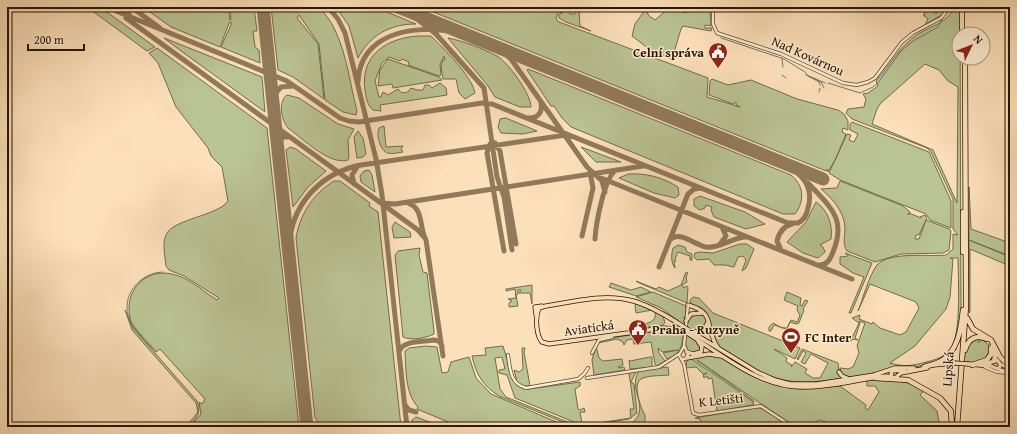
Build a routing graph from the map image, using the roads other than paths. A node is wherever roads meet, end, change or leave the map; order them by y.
1 (527, 7) edge
2 (584, 7) edge
3 (713, 7) edge
4 (950, 7) edge
5 (964, 7) edge
6 (579, 8) edge
7 (964, 26) edge
8 (964, 66) edge
9 (964, 66) edge
10 (688, 305) junction
11 (966, 306) junction
12 (962, 312) junction
13 (702, 313) junction
14 (686, 321) junction
15 (680, 327) junction
16 (691, 334) junction
17 (616, 335) junction
18 (990, 343) junction
19 (684, 344) junction
20 (995, 348) junction
21 (721, 350) junction
22 (592, 352) dead end
23 (680, 352) junction
24 (687, 352) junction
25 (508, 355) dead end
26 (675, 358) junction
27 (686, 358) junction
28 (681, 359) junction
29 (963, 361) junction
30 (993, 361) junction
31 (1001, 362) junction
32 (970, 364) junction
33 (938, 365) junction
34 (685, 366) junction
35 (740, 366) junction
36 (924, 367) junction
37 (984, 367) junction
38 (588, 368) dead end
39 (917, 368) junction
40 (994, 368) junction
41 (1010, 370) edge
42 (894, 371) junction
43 (839, 372) dead end
44 (874, 376) junction
45 (895, 377) junction
46 (587, 378) dead end
47 (852, 378) junction
48 (921, 387) junction
49 (793, 427) edge
50 (954, 427) edge

1 - 6 street
2 - 6 street
3 - 4 street, Nad Kovárnou
5 - 7 highway
8 - 11 highway
9 - 12 highway
10 - 13 main road
10 - 14 street, K Letišti
10 - 21 main road
11 - 20 highway
11 - 29 highway, Lipská
12 - 36 highway
12 - 50 highway, Lipská
13 - 14 main road
13 - 16 main road
14 - 19 street, K Letišti
15 - 16 main road, bridge
15 - 17 main road, Aviatická
15 - 17 main road, Aviatická
16 - 21 main road
16 - 24 main road
16 - 35 main road
17 - 22 street
18 - 29 highway
18 - 30 highway
18 - 32 highway
19 - 23 street, K Letišti
19 - 24 street, K Letišti
20 - 31 highway
20 - 41 highway
21 - 47 main road
23 - 24 street
23 - 26 street
23 - 28 street, K Letišti
24 - 27 street, K Letišti
25 - 38 street
26 - 28 street
26 - 46 street
27 - 28 street
27 - 34 street, K Letišti
27 - 35 main road
28 - 34 street, K Letišti
29 - 50 highway, Lipská
30 - 31 main road
30 - 32 main road
30 - 40 main road
31 - 40 main road
31 - 41 street
32 - 33 main road, bridge
32 - 37 main road
33 - 36 main road
33 - 45 main road
34 - 49 street, K Letišti
35 - 44 main road
36 - 39 main road
37 - 40 main road
37 - 41 street
39 - 42 main road
39 - 44 main road
40 - 41 street
42 - 44 main road
42 - 45 main road
42 - 45 main road
43 - 47 main road
44 - 45 main road
44 - 47 main road
44 - 48 highway
45 - 48 highway
48 - 50 highway

